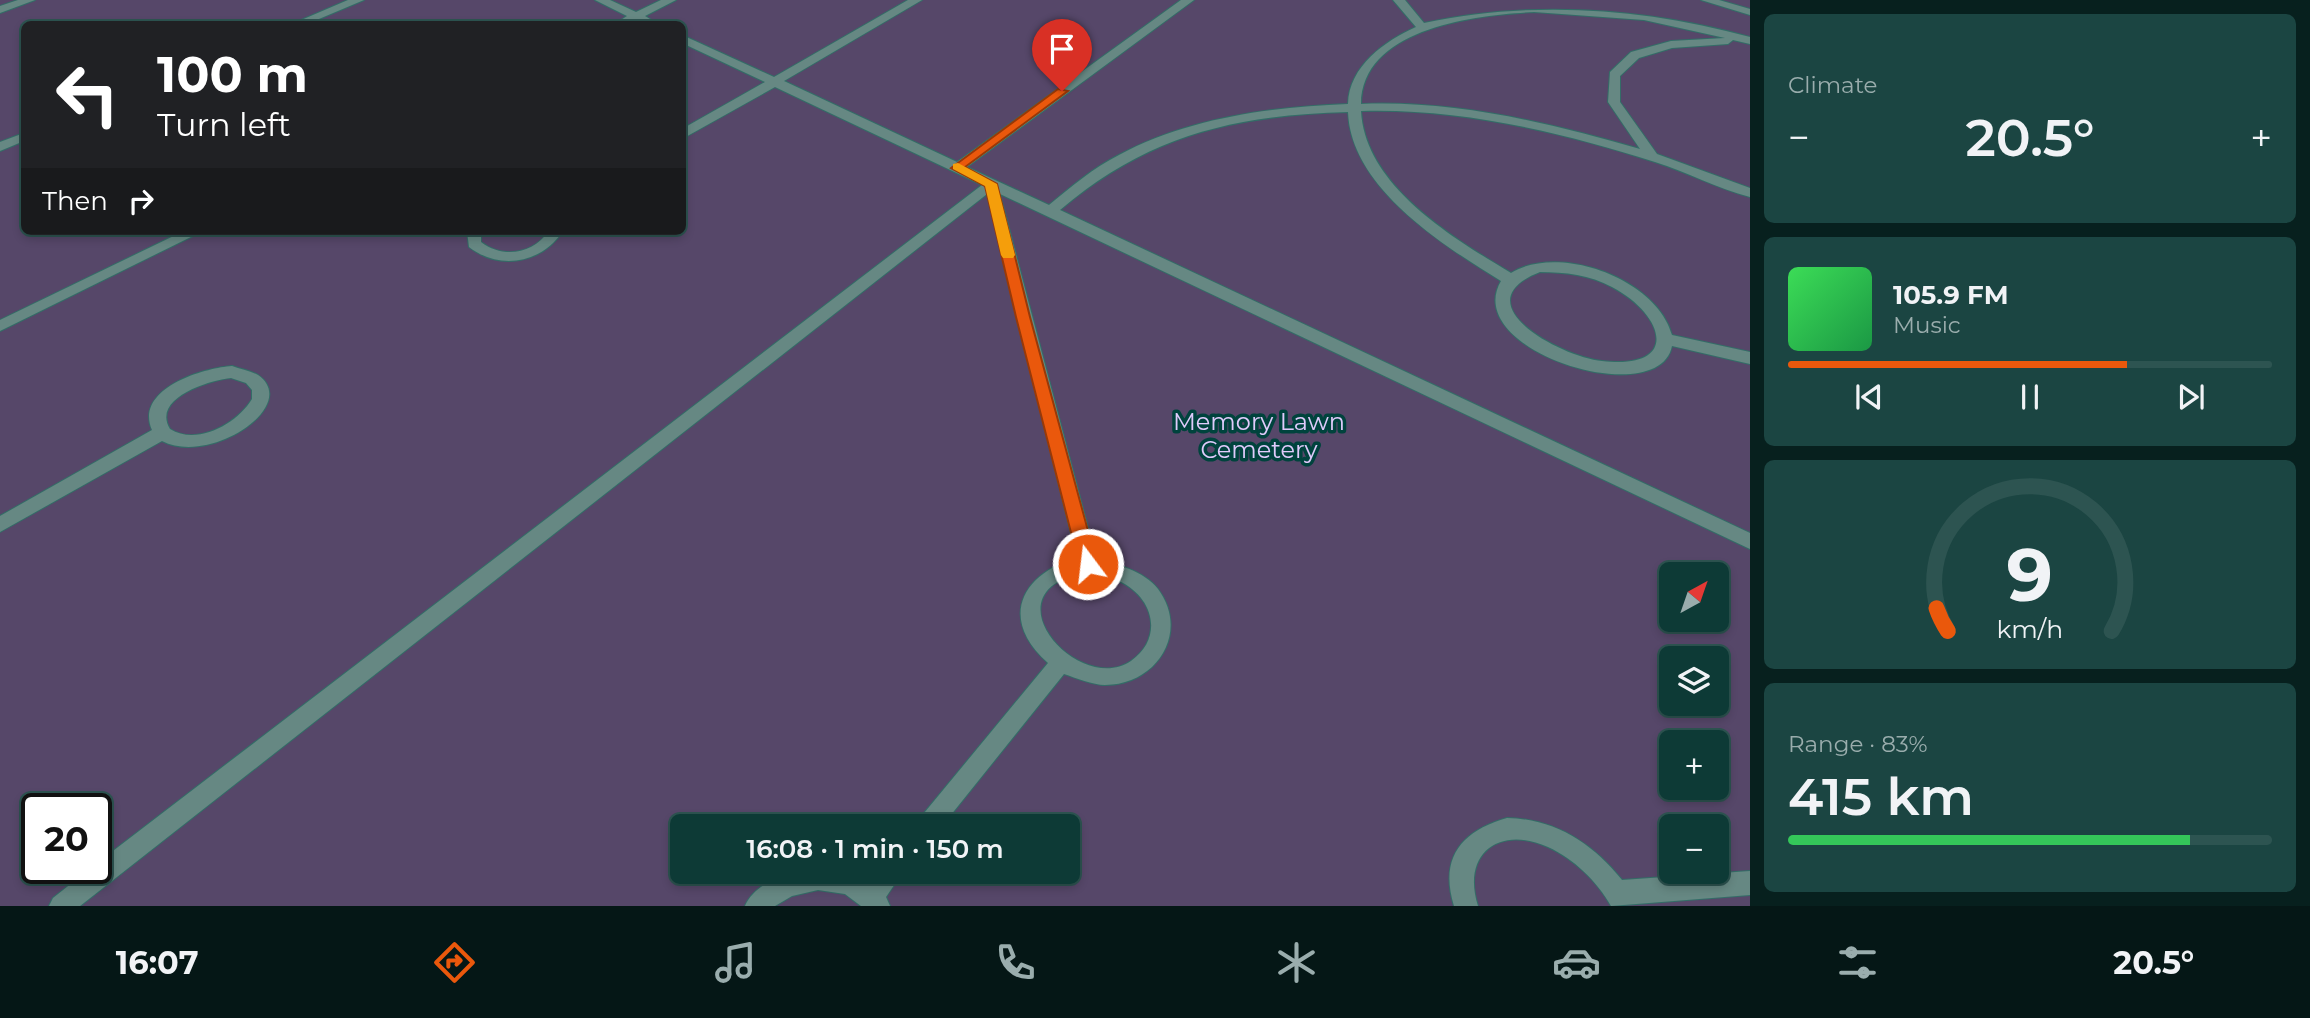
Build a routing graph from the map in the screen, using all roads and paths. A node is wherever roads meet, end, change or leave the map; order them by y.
1 (29, 0) edge
2 (358, 0) edge
3 (601, 0) edge
4 (670, 0) edge
5 (916, 0) edge
6 (1188, 0) edge
7 (1399, 0) edge
8 (1707, 0) edge
9 (0, 10) edge
10 (1750, 12) edge
11 (636, 16) junction
12 (306, 21) edge
13 (626, 21) edge
14 (647, 21) edge
15 (1422, 27) junction
16 (1749, 39) edge
17 (686, 40) edge
18 (775, 82) junction
19 (1352, 107) junction
20 (686, 133) edge
21 (21, 138) edge
22 (0, 148) edge
23 (1652, 156) junction
24 (957, 168) junction
25 (991, 184) junction
26 (1750, 193) edge
27 (1050, 211) junction
28 (188, 235) edge
29 (474, 235) edge
30 (553, 235) edge
31 (1509, 279) junction
32 (0, 326) edge
33 (1667, 340) junction
34 (1750, 358) edge
35 (162, 433) junction
36 (0, 525) edge
37 (1750, 541) edge
38 (1088, 564) junction
39 (1061, 663) junction
40 (938, 814) edge
41 (1750, 883) edge
42 (884, 884) edge
43 (1620, 899) edge
44 (874, 901) edge
45 (61, 906) edge
46 (757, 906) edge
47 (1466, 906) edge

1 - 9 lane
2 - 12 lane
3 - 11 lane
4 - 11 lane
5 - 18 lane
6 - 24 lane
7 - 15 lane
8 - 10 lane
11 - 13 lane
11 - 14 lane
15 - 16 lane
15 - 19 lane
16 - 23 lane
17 - 18 lane
18 - 20 lane
18 - 24 lane
19 - 23 lane
19 - 27 lane
19 - 31 lane
21 - 22 lane
23 - 26 lane
24 - 25 lane
25 - 27 lane
25 - 38 lane
25 - 45 lane
27 - 37 lane
28 - 32 lane
29 - 30 lane
31 - 33 lane
31 - 33 lane
33 - 34 lane
35 - 35 lane
35 - 36 lane
38 - 39 lane
38 - 39 lane
39 - 40 lane
41 - 43 lane
42 - 44 lane
43 - 47 lane
44 - 46 lane

